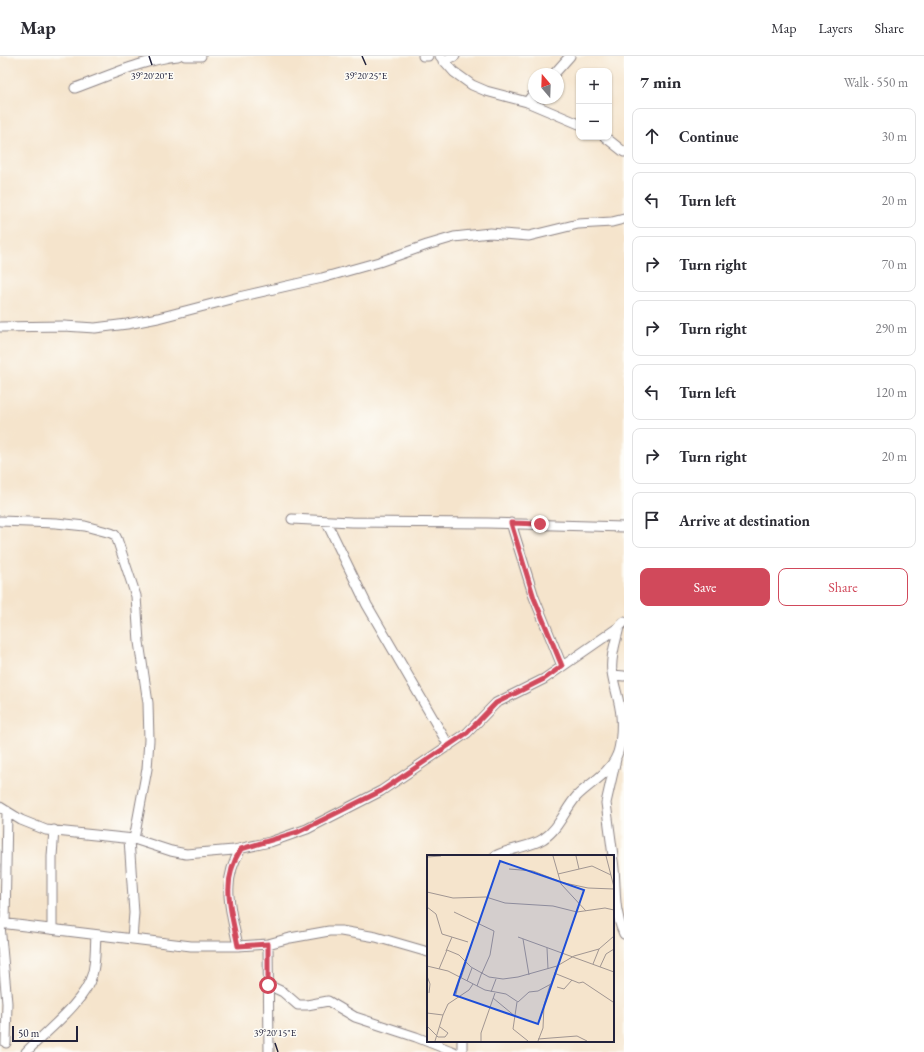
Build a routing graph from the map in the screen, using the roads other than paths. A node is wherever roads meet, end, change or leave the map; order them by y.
1 (178, 56) edge
2 (185, 56) edge
3 (201, 56) edge
4 (423, 56) edge
5 (428, 56) edge
6 (455, 56) edge
7 (570, 56) edge
8 (442, 58) edge
9 (559, 68) edge
10 (75, 88) dead end
11 (528, 100) edge
12 (526, 102) junction
13 (576, 123) edge
14 (609, 140) edge
15 (624, 152) edge
16 (624, 219) edge
17 (0, 327) edge
18 (292, 519) dead end
19 (0, 521) edge
20 (326, 521) junction
21 (511, 523) junction
22 (624, 527) edge
23 (621, 624) edge
24 (562, 666) junction
25 (613, 675) junction
26 (624, 676) edge
27 (449, 746) junction
28 (617, 756) junction
29 (3, 809) edge
30 (54, 830) junction
31 (131, 839) junction
32 (241, 849) junction
33 (497, 855) edge
34 (612, 855) edge
35 (614, 882) edge
36 (2, 924) edge
37 (52, 929) junction
38 (624, 934) edge
39 (96, 935) junction
40 (132, 939) junction
41 (268, 944) junction
42 (238, 946) junction
43 (427, 952) edge
44 (268, 985) junction
45 (427, 1042) edge
46 (428, 1042) edge
47 (6, 1043) dead end
48 (26, 1052) edge
49 (269, 1052) edge
50 (454, 1052) edge

1 - 10 street
2 - 3 street
4 - 5 street
6 - 8 street
7 - 9 street
8 - 12 street
11 - 12 street
12 - 13 street
14 - 15 street
16 - 17 street
18 - 20 street
19 - 31 street
20 - 21 street
20 - 27 street
21 - 22 street
21 - 24 street
23 - 24 street
23 - 25 street
24 - 27 street
25 - 26 street
25 - 28 street
27 - 32 street
28 - 33 street
28 - 34 street
29 - 30 street
29 - 36 street
30 - 31 street
30 - 37 street
31 - 32 street
31 - 40 street
32 - 42 street
35 - 38 street
36 - 37 street
36 - 47 street
37 - 39 street
39 - 40 street
39 - 48 street
40 - 42 street
41 - 42 street
41 - 43 street
41 - 44 street
44 - 45 street
44 - 49 street
46 - 50 street

